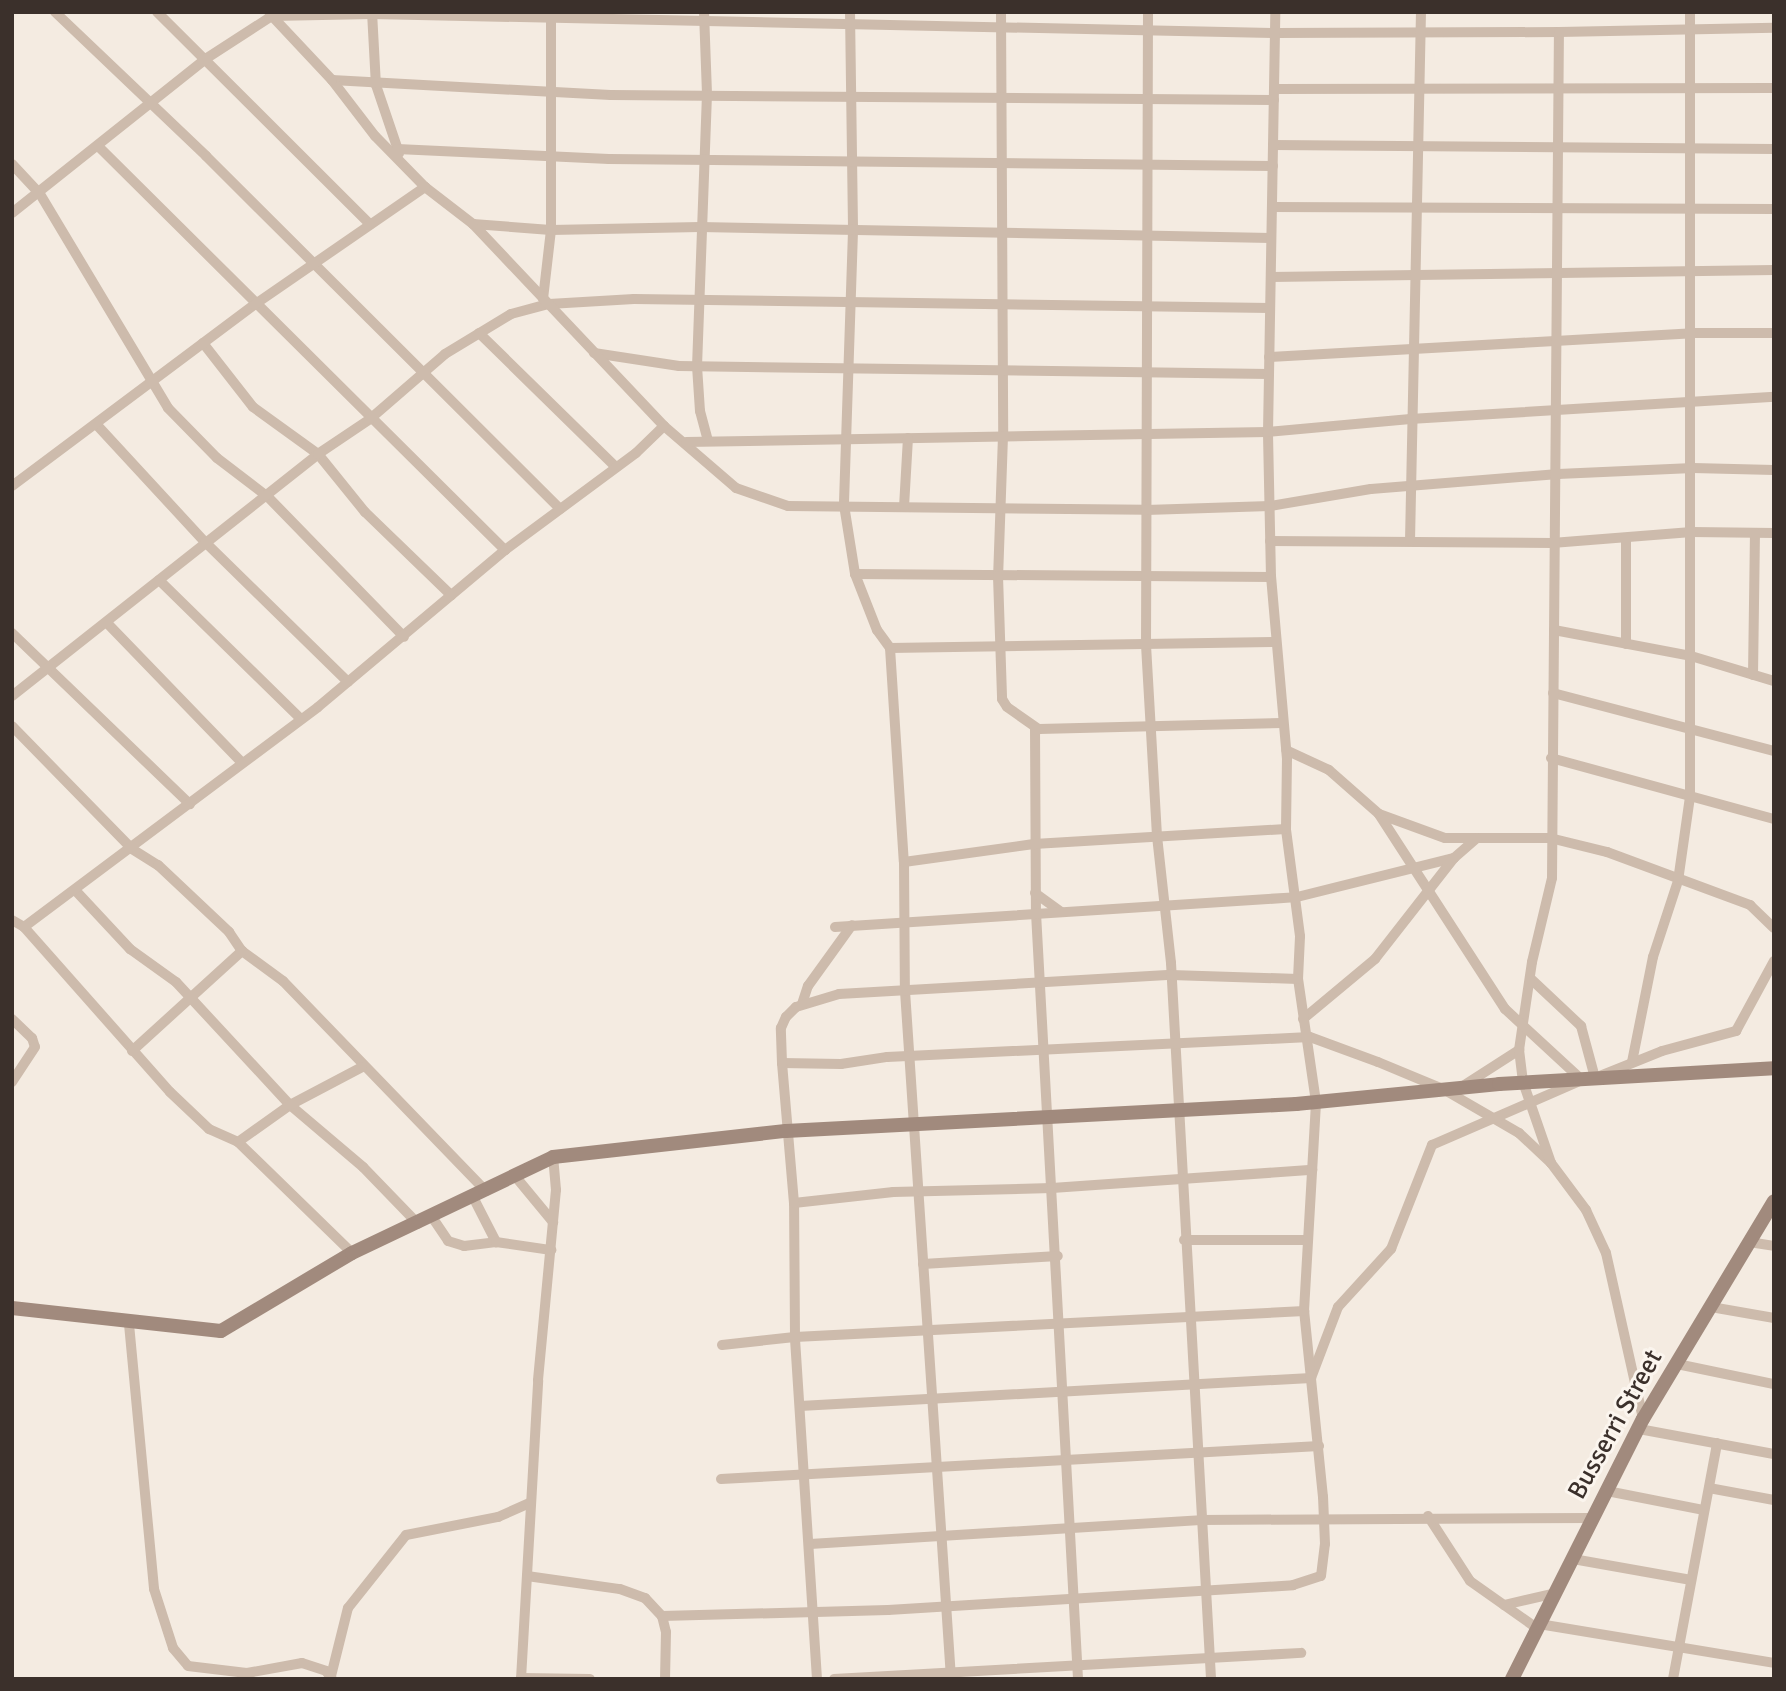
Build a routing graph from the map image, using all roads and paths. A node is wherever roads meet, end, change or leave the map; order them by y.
1 (55, 12) edge
2 (157, 12) edge
3 (849, 12) edge
4 (1001, 12) edge
5 (1148, 12) edge
6 (1275, 12) edge
7 (1420, 12) edge
8 (1690, 12) edge
9 (372, 13) edge
10 (270, 14) edge
11 (551, 16) edge
12 (705, 18) edge
13 (850, 26) junction
14 (1001, 27) junction
15 (1148, 28) junction
16 (1774, 28) edge
17 (1690, 29) junction
18 (1421, 30) junction
19 (1559, 32) junction
20 (1275, 33) junction
21 (207, 58) junction
22 (332, 80) junction
23 (376, 85) junction
24 (1774, 88) edge
25 (1419, 89) junction
26 (1559, 89) junction
27 (1689, 89) junction
28 (550, 93) junction
29 (707, 94) junction
30 (1274, 94) junction
31 (853, 95) junction
32 (1148, 97) junction
33 (1000, 98) junction
34 (154, 104) junction
35 (1273, 145) junction
36 (100, 148) junction
37 (1417, 148) junction
38 (397, 149) junction
39 (1559, 149) junction
40 (1774, 149) edge
41 (1689, 150) junction
42 (552, 156) junction
43 (703, 160) junction
44 (402, 162) junction
45 (852, 163) junction
46 (12, 164) edge
47 (1148, 164) junction
48 (1000, 166) junction
49 (1273, 166) junction
50 (425, 187) junction
51 (40, 194) junction
52 (1272, 207) junction
53 (1416, 208) junction
54 (1774, 209) edge
55 (1559, 210) junction
56 (1690, 211) junction
57 (12, 214) edge
58 (370, 224) junction
59 (473, 224) junction
60 (700, 227) junction
61 (551, 230) junction
62 (853, 231) junction
63 (1000, 232) junction
64 (1148, 236) junction
65 (1271, 237) junction
66 (315, 264) junction
67 (1691, 269) junction
68 (1774, 270) edge
69 (1559, 272) junction
70 (1414, 274) junction
71 (1270, 276) junction
72 (699, 300) junction
73 (546, 301) junction
74 (852, 302) junction
75 (1000, 302) junction
76 (254, 305) junction
77 (1148, 306) junction
78 (1270, 307) junction
79 (479, 333) junction
80 (1692, 333) junction
81 (1774, 333) edge
82 (1559, 341) junction
83 (203, 343) junction
84 (1412, 349) junction
85 (594, 354) junction
86 (1269, 356) junction
87 (697, 366) junction
88 (849, 371) junction
89 (1000, 371) junction
90 (423, 372) junction
91 (1148, 374) junction
92 (1269, 374) junction
93 (153, 382) junction
94 (1774, 397) edge
95 (1694, 399) junction
96 (1559, 411) junction
97 (370, 419) junction
98 (1409, 419) junction
99 (96, 424) junction
100 (664, 426) junction
101 (1268, 432) junction
102 (1003, 436) junction
103 (1148, 437) junction
104 (847, 438) junction
105 (908, 438) junction
106 (709, 440) junction
107 (686, 442) junction
108 (318, 454) junction
109 (616, 467) junction
110 (1693, 468) junction
111 (1774, 470) edge
112 (1558, 474) junction
113 (12, 486) edge
114 (1408, 486) junction
115 (268, 497) junction
116 (844, 505) junction
117 (1270, 506) junction
118 (904, 507) junction
119 (560, 509) junction
120 (1001, 509) junction
121 (1146, 510) junction
122 (1692, 533) junction
123 (1755, 533) junction
124 (1774, 533) edge
125 (1626, 538) junction
126 (1270, 541) junction
127 (1410, 541) junction
128 (205, 542) junction
129 (1552, 543) junction
130 (505, 550) junction
131 (855, 574) junction
132 (998, 576) junction
133 (1147, 577) junction
134 (1271, 577) junction
135 (159, 580) junction
136 (451, 595) junction
137 (108, 624) junction
138 (1554, 629) junction
139 (12, 634) edge
140 (404, 637) junction
141 (1274, 642) junction
142 (1626, 644) junction
143 (1146, 645) junction
144 (1000, 647) junction
145 (890, 648) junction
146 (1691, 656) junction
147 (48, 667) junction
148 (1753, 675) junction
149 (348, 681) junction
150 (1774, 681) edge
151 (1553, 693) junction
152 (12, 696) edge
153 (301, 719) junction
154 (1282, 723) junction
155 (12, 726) edge
156 (1035, 728) junction
157 (1149, 729) junction
158 (1691, 729) junction
159 (1286, 750) junction
160 (1774, 751) edge
161 (1551, 758) junction
162 (242, 763) junction
163 (1690, 797) junction
164 (190, 804) junction
165 (1379, 814) junction
166 (1774, 819) edge
167 (1286, 829) junction
168 (1157, 836) junction
169 (1477, 838) junction
170 (1550, 838) junction
171 (1034, 844) junction
172 (132, 849) junction
173 (1454, 858) junction
174 (904, 862) junction
175 (1413, 868) junction
176 (1678, 881) junction
177 (75, 890) junction
178 (1428, 892) junction
179 (1035, 893) junction
180 (1297, 897) junction
181 (1164, 906) junction
182 (1061, 912) junction
183 (1036, 913) junction
184 (904, 919) junction
185 (852, 925) junction
186 (17, 926) edge
187 (835, 927) dead end
188 (1774, 928) edge
189 (243, 951) junction
190 (1774, 961) edge
191 (1171, 975) junction
192 (1298, 979) junction
193 (1531, 979) junction
194 (1039, 982) junction
195 (905, 990) junction
196 (188, 999) junction
197 (802, 1004) junction
198 (12, 1019) edge
199 (1303, 1019) junction
200 (1521, 1028) junction
201 (1310, 1037) junction
202 (1175, 1044) junction
203 (1519, 1050) junction
204 (132, 1051) junction
205 (1043, 1052) junction
206 (911, 1056) junction
207 (1632, 1062) junction
208 (782, 1063) junction
209 (362, 1067) junction
210 (1774, 1068) edge
211 (1588, 1079) junction
212 (12, 1082) edge
213 (1523, 1082) junction
214 (1461, 1087) junction
215 (1443, 1089) junction
216 (1317, 1102) junction
217 (290, 1105) junction
218 (1531, 1105) junction
219 (1178, 1110) junction
220 (1046, 1117) junction
221 (1495, 1119) junction
222 (915, 1124) junction
223 (786, 1132) junction
224 (238, 1142) junction
225 (553, 1157) junction
226 (1551, 1163) junction
227 (1312, 1170) junction
228 (514, 1176) junction
229 (1181, 1177) junction
230 (1052, 1188) junction
231 (919, 1191) junction
232 (479, 1194) junction
233 (1774, 1201) edge
234 (794, 1203) junction
235 (432, 1217) junction
236 (553, 1222) junction
237 (418, 1224) junction
238 (1184, 1240) junction
239 (1308, 1240) junction
240 (496, 1242) junction
241 (1749, 1242) junction
242 (1774, 1247) edge
243 (551, 1250) junction
244 (352, 1253) junction
245 (1058, 1256) junction
246 (923, 1264) junction
247 (1711, 1307) junction
248 (12, 1308) edge
249 (1304, 1311) junction
250 (1188, 1318) junction
251 (1774, 1318) edge
252 (1058, 1323) junction
253 (129, 1324) junction
254 (926, 1331) junction
255 (795, 1337) junction
256 (722, 1345) dead end
257 (1677, 1364) junction
258 (1311, 1378) junction
259 (1191, 1384) junction
260 (1774, 1384) edge
261 (1061, 1390) junction
262 (930, 1397) junction
263 (800, 1406) junction
264 (1641, 1424) junction
265 (1717, 1443) junction
266 (1319, 1446) junction
267 (1774, 1454) edge
268 (1195, 1456) junction
269 (1065, 1459) junction
270 (938, 1467) junction
271 (804, 1478) junction
272 (721, 1479) dead end
273 (1709, 1488) junction
274 (1607, 1491) junction
275 (1774, 1500) edge
276 (531, 1502) junction
277 (1704, 1510) junction
278 (1428, 1516) junction
279 (1324, 1517) junction
280 (1594, 1518) junction
281 (1200, 1520) junction
282 (1070, 1526) junction
283 (942, 1535) junction
284 (810, 1544) junction
285 (1573, 1559) junction
286 (527, 1576) junction
287 (1691, 1580) junction
288 (1206, 1589) junction
289 (1556, 1593) junction
290 (1074, 1597) junction
291 (1504, 1605) junction
292 (947, 1606) junction
293 (814, 1613) junction
294 (662, 1616) junction
295 (1539, 1627) junction
296 (1678, 1648) junction
297 (1301, 1653) dead end
298 (1209, 1658) junction
299 (1774, 1663) edge
300 (1078, 1665) junction
301 (950, 1676) edge
302 (331, 1677) edge
303 (521, 1679) edge
304 (590, 1679) edge
305 (665, 1679) edge
306 (817, 1679) edge
307 (834, 1679) edge
308 (1078, 1679) edge
309 (1211, 1679) edge
310 (1512, 1679) edge
311 (1673, 1679) edge

1 - 34 street
2 - 21 street
3 - 13 street
4 - 14 street
5 - 15 street
6 - 20 street
7 - 18 street
8 - 17 street
9 - 10 street
9 - 11 street
9 - 23 street
10 - 21 street
10 - 22 street
11 - 12 street
11 - 28 street
12 - 13 street
12 - 29 street
13 - 14 street
13 - 31 street
14 - 15 street
14 - 33 street
15 - 20 street
15 - 32 street
16 - 17 street
17 - 19 street
17 - 27 street
18 - 19 street
18 - 20 street
18 - 25 street
19 - 26 street
20 - 30 street
21 - 34 street
21 - 58 street
22 - 23 street
22 - 44 street
23 - 28 street
23 - 38 street
24 - 27 street
25 - 26 street
25 - 30 street
25 - 37 street
26 - 27 street
26 - 39 street
27 - 41 street
28 - 29 street
28 - 42 street
29 - 31 street
29 - 43 street
30 - 32 street
30 - 35 street
31 - 33 street
31 - 45 street
32 - 33 street
32 - 47 street
33 - 48 street
34 - 36 street
34 - 66 street
35 - 37 street
35 - 49 street
36 - 51 street
36 - 76 street
37 - 39 street
37 - 53 street
38 - 42 street
38 - 44 street
39 - 41 street
39 - 55 street
40 - 41 street
41 - 56 street
42 - 43 street
42 - 61 street
43 - 45 street
43 - 60 street
44 - 50 street
45 - 48 street
45 - 62 street
46 - 51 street
47 - 48 street
47 - 49 street
47 - 64 street
48 - 63 street
49 - 52 street
50 - 58 street
50 - 59 street
51 - 57 street
51 - 93 street
52 - 53 street
52 - 65 street
53 - 55 street
53 - 70 street
54 - 56 street
55 - 56 street
55 - 69 street
56 - 67 street
58 - 66 street
59 - 61 street
59 - 73 street
60 - 61 street
60 - 62 street
60 - 72 street
61 - 73 street
62 - 63 street
62 - 74 street
63 - 64 street
63 - 75 street
64 - 65 street
64 - 77 street
65 - 71 street
66 - 76 street
66 - 90 street
67 - 68 street
67 - 69 street
67 - 80 street
69 - 70 street
69 - 82 street
70 - 71 street
70 - 84 street
71 - 78 street
72 - 73 street
72 - 74 street
72 - 87 street
73 - 79 street
73 - 85 street
74 - 75 street
74 - 88 street
75 - 77 street
75 - 89 street
76 - 83 street
76 - 97 street
77 - 78 street
77 - 91 street
78 - 86 street
79 - 90 street
79 - 109 street
80 - 81 street
80 - 82 street
80 - 95 street
82 - 84 street
82 - 96 street
83 - 93 street
83 - 108 street
84 - 86 street
84 - 98 street
85 - 87 street
85 - 100 street
86 - 92 street
87 - 88 street
87 - 106 street
88 - 89 street
88 - 104 street
89 - 91 street
89 - 102 street
90 - 97 street
90 - 119 street
91 - 92 street
91 - 103 street
92 - 101 street
93 - 99 street
93 - 115 street
94 - 95 street
95 - 96 street
95 - 110 street
96 - 98 street
96 - 112 street
97 - 108 street
97 - 130 street
98 - 101 street
98 - 114 street
99 - 113 street
99 - 128 street
100 - 107 street
100 - 109 street
101 - 103 street
101 - 117 street
102 - 103 street
102 - 105 street
102 - 120 street
103 - 121 street
104 - 105 street
104 - 106 street
104 - 116 street
105 - 118 street
106 - 107 street
107 - 116 street
108 - 115 street
108 - 136 street
109 - 119 street
110 - 111 street
110 - 112 street
110 - 122 street
112 - 114 street
112 - 129 street
114 - 117 street
114 - 127 street
115 - 128 street
115 - 140 street
116 - 118 street
116 - 131 street
117 - 121 street
117 - 126 street
118 - 120 street
119 - 130 street
120 - 121 street
120 - 132 street
121 - 133 street
122 - 123 street
122 - 125 street
122 - 146 street
123 - 124 street
123 - 148 street
125 - 129 street
125 - 142 street
126 - 127 street
126 - 134 street
127 - 129 street
128 - 135 street
128 - 149 street
129 - 138 street
130 - 136 street
131 - 132 street
131 - 145 street
132 - 133 street
132 - 144 street
133 - 134 street
133 - 143 street
134 - 141 street
135 - 137 street
135 - 153 street
136 - 140 street
137 - 147 street
137 - 162 street
138 - 142 street
138 - 151 street
139 - 147 street
140 - 149 street
141 - 143 street
141 - 154 street
142 - 146 street
143 - 144 street
143 - 157 street
144 - 145 street
144 - 156 street
145 - 174 street
146 - 148 street
146 - 158 street
147 - 152 street
147 - 164 street
148 - 150 street
149 - 153 street
151 - 158 street
151 - 161 street
153 - 162 street
154 - 157 street
154 - 159 street
155 - 172 street
156 - 157 street
156 - 171 street
157 - 168 street
158 - 160 street
158 - 163 street
159 - 165 street
159 - 167 street
161 - 163 street
161 - 170 street
162 - 164 street
163 - 166 street
163 - 176 street
164 - 172 street
165 - 169 street
165 - 175 street
167 - 168 street
167 - 180 street
168 - 171 street
168 - 181 street
169 - 170 street
169 - 173 street
170 - 176 street
170 - 193 street
171 - 174 street
171 - 179 street
172 - 177 street
172 - 189 street
173 - 175 street
173 - 178 street
174 - 184 street
175 - 178 street
175 - 180 street
176 - 188 street
176 - 207 street
177 - 186 street
177 - 196 street
178 - 199 street
178 - 200 street
179 - 182 street
179 - 183 street
180 - 181 street
180 - 192 street
181 - 182 street
181 - 191 street
182 - 183 street
183 - 184 street
183 - 194 street
184 - 185 street
184 - 195 street
185 - 187 street
185 - 197 street
186 - 204 street
189 - 196 street
189 - 209 street
190 - 207 street
191 - 192 street
191 - 194 street
191 - 202 street
192 - 199 street
193 - 200 street
193 - 211 street
194 - 195 street
194 - 205 street
195 - 197 street
195 - 206 street
196 - 204 street
196 - 217 street
197 - 208 street
198 - 212 street
199 - 201 street
200 - 203 street
200 - 211 street
201 - 202 street
201 - 215 street
201 - 216 street
202 - 205 street
202 - 219 street
203 - 213 street
203 - 214 street
204 - 224 street
205 - 206 street
205 - 220 street
206 - 208 street
206 - 222 street
207 - 211 street
208 - 223 street
209 - 217 street
209 - 232 street
210 - 211 main road
211 - 213 main road
211 - 218 street
213 - 214 main road
213 - 218 street
214 - 215 main road
215 - 216 main road
215 - 221 street
216 - 219 main road
216 - 227 street
217 - 224 street
217 - 237 street
218 - 221 street
218 - 226 street
219 - 220 main road
219 - 229 street
220 - 222 main road
220 - 230 street
221 - 226 street
221 - 258 street
222 - 223 main road
222 - 231 street
223 - 225 main road
223 - 234 street
224 - 244 street
225 - 228 main road
225 - 236 street
226 - 264 street
227 - 229 street
227 - 239 street
228 - 232 main road
228 - 236 street
229 - 230 street
229 - 238 street
230 - 231 street
230 - 245 street
231 - 234 street
231 - 246 street
232 - 235 main road
232 - 240 street
233 - 241 main road, Busserri Street
234 - 255 street
235 - 237 main road
235 - 240 street
236 - 243 street
237 - 244 main road
238 - 239 street
238 - 250 street
239 - 249 street
240 - 243 street
241 - 242 street
241 - 247 main road, Busserri Street
243 - 276 street
244 - 253 main road
245 - 246 street
245 - 252 street
246 - 254 street
247 - 251 street
247 - 257 main road, Busserri Street
248 - 253 main road
249 - 250 street
249 - 258 street
250 - 252 street
250 - 259 street
252 - 254 street
252 - 261 street
253 - 302 street
254 - 255 street
254 - 262 street
255 - 256 street
255 - 263 street
257 - 260 street
257 - 264 main road, Busserri Street
258 - 259 street
258 - 266 street
259 - 261 street
259 - 268 street
261 - 262 street
261 - 269 street
262 - 263 street
262 - 270 street
263 - 271 street
264 - 265 street
264 - 274 main road, Busserri Street
265 - 267 street
265 - 273 street
266 - 268 street
266 - 279 street
268 - 269 street
268 - 281 street
269 - 270 street
269 - 282 street
270 - 271 street
270 - 283 street
271 - 272 street
271 - 284 street
273 - 275 street
273 - 277 street
274 - 277 street
274 - 280 main road, Busserri Street
276 - 286 street
276 - 302 street
277 - 287 street
278 - 279 street
278 - 280 street
278 - 291 street
279 - 281 street
279 - 288 street
280 - 285 main road, Busserri Street
281 - 282 street
281 - 288 street
282 - 283 street
282 - 290 street
283 - 284 street
283 - 292 street
284 - 293 street
285 - 287 street
285 - 289 main road, Busserri Street
286 - 294 street
286 - 303 street
287 - 296 street
288 - 290 street
288 - 298 street
289 - 291 street
289 - 295 main road, Busserri Street
290 - 292 street
290 - 300 street
291 - 295 street
292 - 293 street
292 - 301 street
293 - 294 street
293 - 306 street
294 - 305 street
295 - 296 street
295 - 310 main road, Busserri Street
296 - 299 street
296 - 311 street
297 - 298 street
298 - 300 street
298 - 309 street
300 - 301 street
300 - 308 street
301 - 307 street
303 - 304 street

